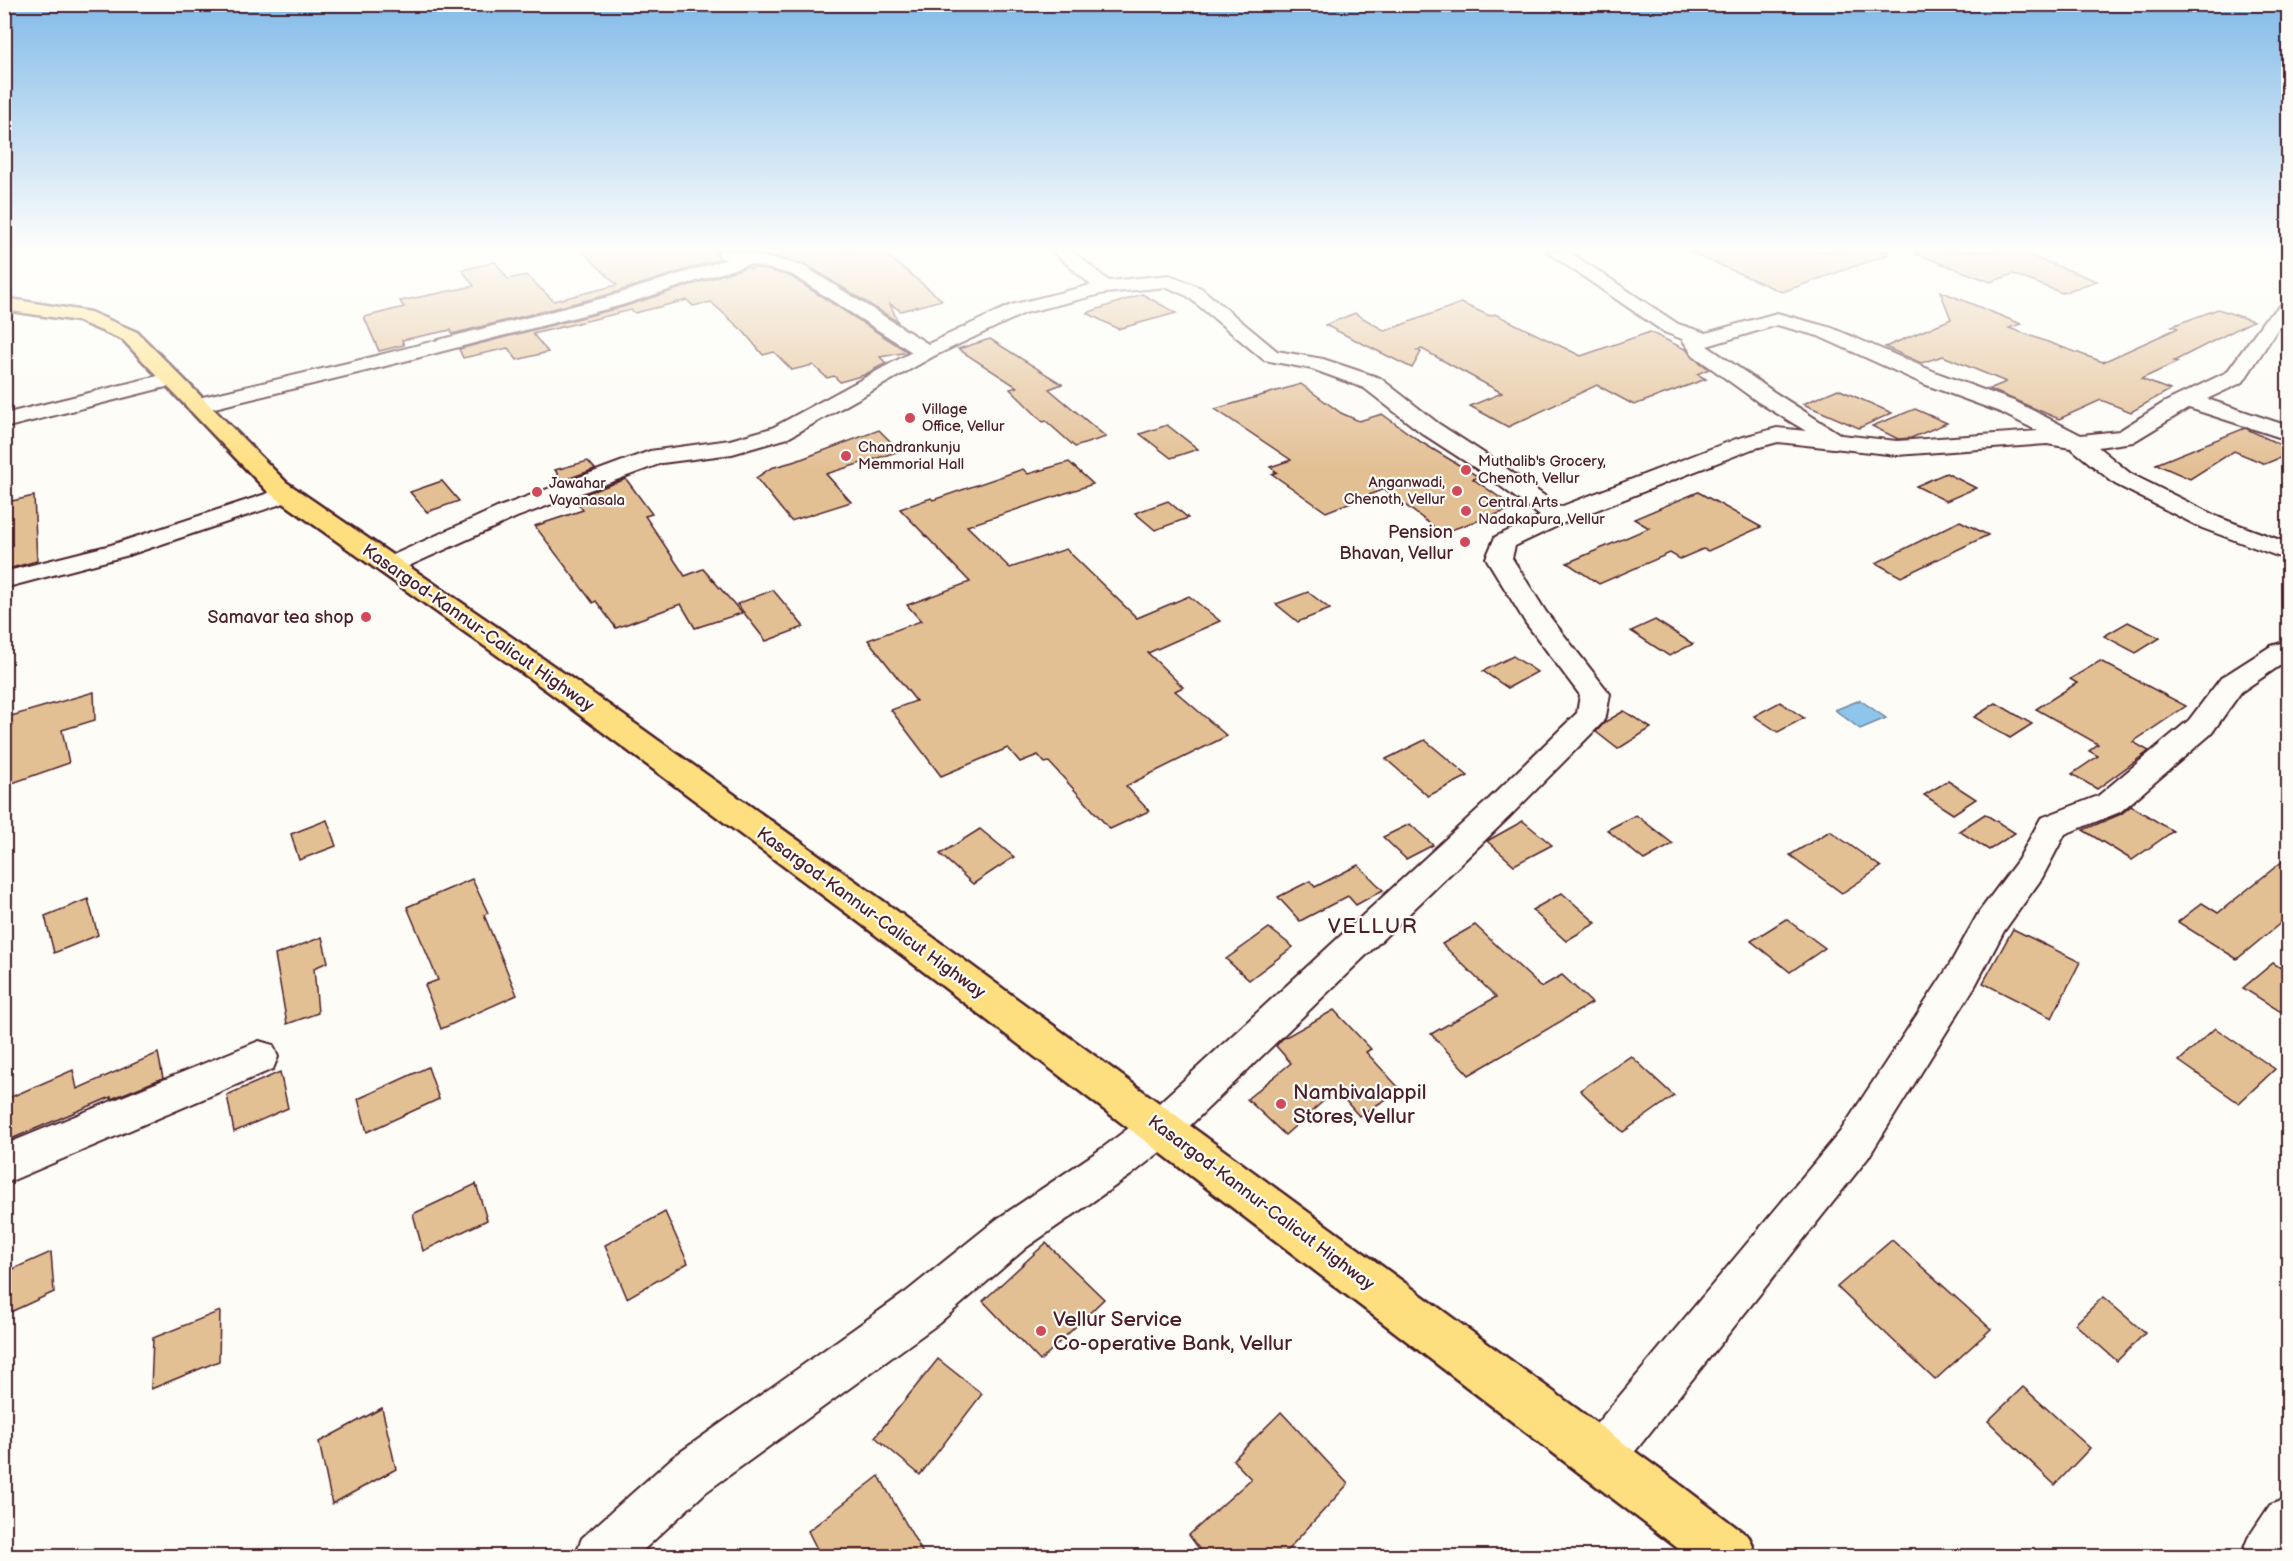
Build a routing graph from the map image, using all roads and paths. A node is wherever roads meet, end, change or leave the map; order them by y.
1 (101, 324) edge
2 (527, 324) edge
3 (882, 324) edge
4 (987, 324) edge
5 (1232, 324) edge
6 (1665, 324) edge
7 (1760, 324) edge
8 (1795, 324) edge
9 (2271, 324) edge
10 (1689, 334) junction
11 (927, 352) junction
12 (170, 379) junction
13 (2188, 400) junction
14 (198, 405) junction
15 (4, 421) edge
16 (2289, 433) edge
17 (1840, 442) junction
18 (2078, 442) junction
19 (287, 494) junction
20 (1557, 517) junction
21 (2289, 552) edge
22 (391, 567) junction
23 (4, 580) edge
24 (2286, 653) edge
25 (259, 1057) dead end
26 (1160, 1128) junction
27 (4, 1165) edge
28 (1600, 1457) junction
29 (2289, 1522) edge
30 (600, 1557) edge
31 (1730, 1557) edge
32 (2266, 1557) edge

1 - 12 highway, Kasargod-Kannur-Calicut Highway
2 - 14 street
3 - 11 street
4 - 11 street
5 - 20 street
6 - 10 street
7 - 10 street
8 - 18 street
9 - 13 street
10 - 17 street
11 - 22 street
12 - 14 highway, Kasargod-Kannur-Calicut Highway
12 - 15 street
13 - 16 street
13 - 18 street
14 - 19 highway, Kasargod-Kannur-Calicut Highway
17 - 18 street
17 - 20 street
18 - 21 street
19 - 22 highway, Kasargod-Kannur-Calicut Highway
19 - 23 street
20 - 26 street
22 - 26 highway, Kasargod-Kannur-Calicut Highway
24 - 28 street
25 - 27 street
26 - 28 highway, Kasargod-Kannur-Calicut Highway
26 - 30 street
28 - 31 highway, Kasargod-Kannur-Calicut Highway
29 - 32 street

